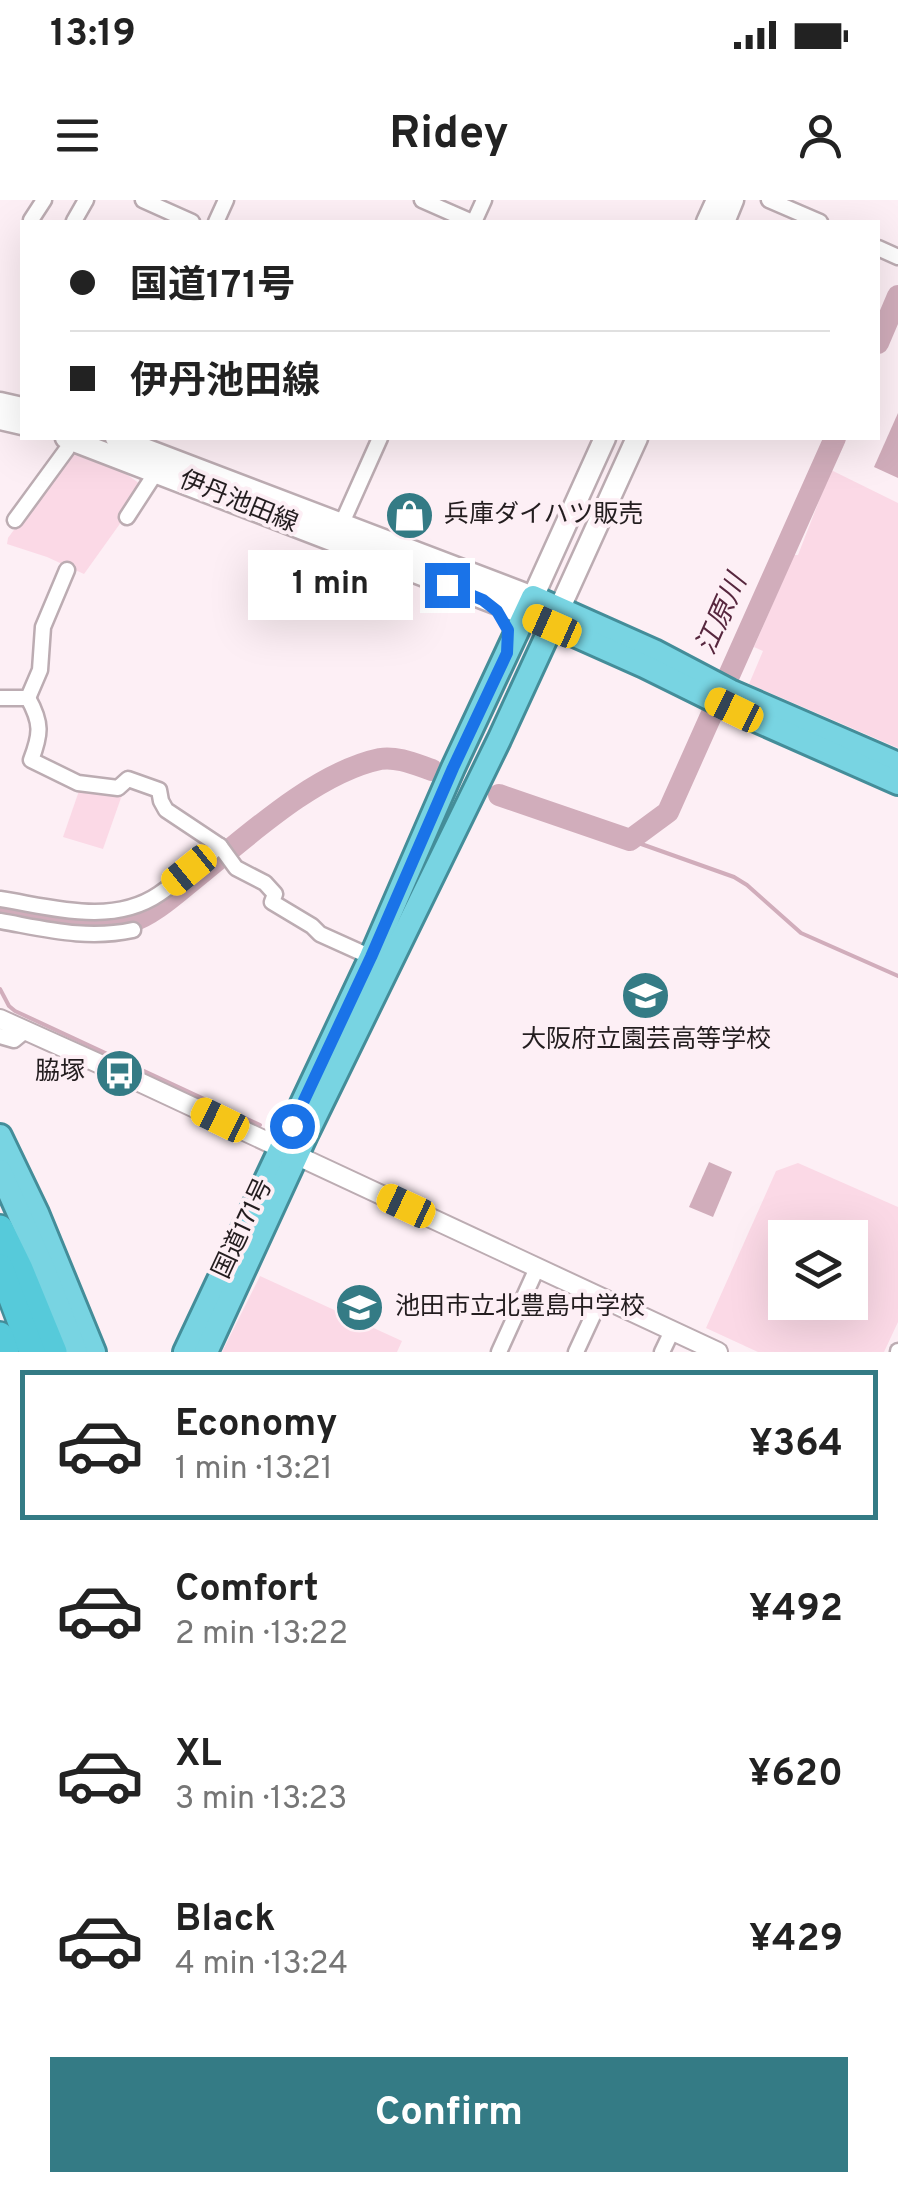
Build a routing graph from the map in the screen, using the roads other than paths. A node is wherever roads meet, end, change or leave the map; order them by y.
1 (44, 200) edge
2 (142, 200) edge
3 (422, 200) edge
4 (769, 200) edge
5 (31, 220) dead end
6 (187, 220) edge
7 (468, 220) edge
8 (815, 220) edge
9 (69, 440) edge
10 (74, 440) edge
11 (121, 440) edge
12 (379, 440) edge
13 (604, 440) edge
14 (636, 440) edge
15 (154, 470) junction
16 (127, 517) dead end
17 (15, 520) dead end
18 (342, 523) junction
19 (67, 570) dead end
20 (483, 600) junction
21 (530, 606) junction
22 (556, 617) junction
23 (507, 653) junction
24 (0, 698) edge
25 (28, 698) junction
26 (898, 764) edge
27 (898, 783) edge
28 (220, 846) junction
29 (0, 899) edge
30 (0, 921) edge
31 (133, 930) dead end
32 (371, 957) junction
33 (2, 1021) edge
34 (0, 1136) edge
35 (288, 1152) junction
36 (0, 1171) edge
37 (0, 1228) edge
38 (0, 1266) edge
39 (537, 1268) junction
40 (601, 1298) junction
41 (672, 1331) junction
42 (0, 1334) edge
43 (6, 1352) edge
44 (32, 1352) edge
45 (54, 1352) edge
46 (76, 1352) edge
47 (94, 1352) edge
48 (185, 1352) edge
49 (206, 1352) edge
50 (499, 1352) edge
51 (576, 1352) edge
52 (662, 1352) edge
53 (718, 1352) edge

1 - 5 street
2 - 6 street
3 - 7 street
4 - 8 street
9 - 17 street
10 - 15 main road, 伊丹池田線
11 - 18 main road, 伊丹池田線
12 - 18 street
13 - 21 main road
14 - 22 main road
15 - 16 street
15 - 20 main road, 伊丹池田線
18 - 21 main road, 伊丹池田線
19 - 25 street
20 - 21 main road, 伊丹池田線
20 - 23 street
21 - 22 highway
21 - 23 highway, 国道171号
22 - 26 highway
22 - 27 highway
22 - 35 highway, 国道171号
23 - 32 highway, 国道171号
24 - 25 street
25 - 28 street
28 - 29 street
28 - 32 street
30 - 31 street
32 - 35 highway, 国道171号
33 - 35 street
34 - 47 highway
35 - 39 street
35 - 48 highway, 国道171号
35 - 49 highway, 国道171号
36 - 46 highway
37 - 45 highway
38 - 44 highway
39 - 40 street
39 - 50 street
40 - 41 street
40 - 51 street
41 - 52 street
41 - 53 street
42 - 43 highway

